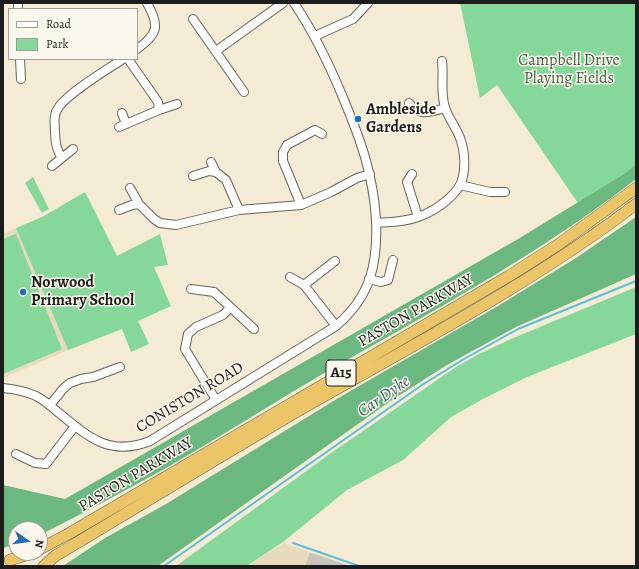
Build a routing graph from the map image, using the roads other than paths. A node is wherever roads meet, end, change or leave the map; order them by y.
1 (148, 3) edge
2 (283, 3) edge
3 (294, 3) edge
4 (368, 3) edge
5 (193, 19) dead end
6 (315, 36) junction
7 (138, 48) edge
8 (216, 51) junction
9 (20, 60) edge
10 (122, 60) edge
11 (129, 60) edge
12 (442, 62) dead end
13 (21, 79) dead end
14 (244, 92) dead end
15 (409, 103) dead end
16 (177, 104) dead end
17 (445, 108) junction
18 (159, 110) junction
19 (122, 113) dead end
20 (322, 134) dead end
21 (73, 149) dead end
22 (62, 158) junction
23 (211, 162) dead end
24 (52, 166) dead end
25 (216, 172) junction
26 (370, 174) junction
27 (412, 174) dead end
28 (192, 176) dead end
29 (460, 184) junction
30 (130, 188) dead end
31 (636, 188) edge
32 (505, 192) dead end
33 (139, 204) junction
34 (636, 204) edge
35 (301, 205) junction
36 (119, 210) dead end
37 (239, 210) junction
38 (418, 217) junction
39 (376, 222) junction
40 (393, 260) dead end
41 (335, 261) dead end
42 (290, 277) dead end
43 (369, 279) junction
44 (304, 285) junction
45 (191, 289) dead end
46 (230, 308) junction
47 (336, 326) junction
48 (254, 329) dead end
49 (120, 367) dead end
50 (3, 388) edge
51 (216, 400) junction
52 (50, 405) junction
53 (75, 426) junction
54 (16, 454) dead end
55 (48, 544) edge
56 (7, 560) edge
57 (21, 566) edge
58 (44, 566) edge

1 - 7 street
2 - 8 street
3 - 6 street, CONISTON ROAD
4 - 6 street
5 - 8 street
6 - 26 street, CONISTON ROAD
8 - 14 street
9 - 13 street
10 - 22 street
11 - 18 street
12 - 17 street
15 - 17 street
16 - 18 street
17 - 29 street
18 - 19 street
20 - 35 street
21 - 22 street
22 - 24 street
23 - 25 street
25 - 28 street
25 - 37 street
26 - 35 street
26 - 39 street, CONISTON ROAD
27 - 38 street
29 - 32 street
29 - 38 street
30 - 33 street
31 - 55 highway, PASTON PARKWAY / A15
33 - 36 street
33 - 37 street
34 - 58 highway, PASTON PARKWAY / A15
35 - 37 street
38 - 39 street
39 - 43 street, CONISTON ROAD
40 - 43 street
41 - 44 street
42 - 44 street
43 - 47 street, CONISTON ROAD
44 - 47 street
45 - 46 street
46 - 48 street
46 - 51 street
47 - 51 street, CONISTON ROAD
49 - 52 street
50 - 52 street, CONISTON ROAD
51 - 53 street, CONISTON ROAD
52 - 53 street, CONISTON ROAD
53 - 54 street
56 - 57 highway

